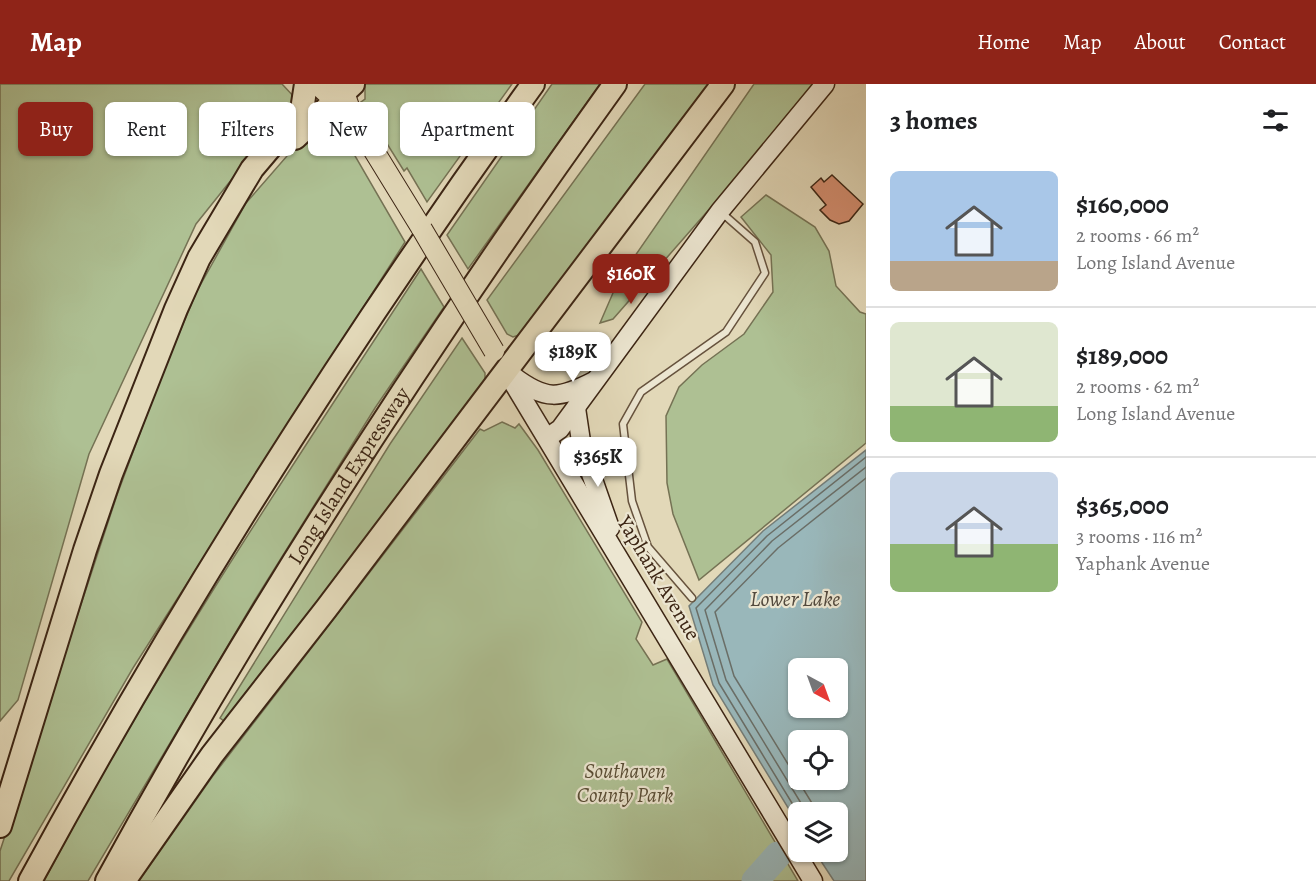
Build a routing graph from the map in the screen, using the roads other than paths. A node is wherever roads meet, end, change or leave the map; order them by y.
1 (306, 84) edge
2 (317, 84) edge
3 (532, 84) edge
4 (615, 84) edge
5 (723, 84) edge
6 (825, 84) edge
7 (343, 90) edge
8 (720, 211) junction
9 (217, 226) junction
10 (506, 371) junction
11 (598, 379) junction
12 (576, 408) junction
13 (548, 438) junction
14 (618, 555) junction
15 (692, 598) dead end
16 (0, 826) edge
17 (30, 881) edge
18 (106, 881) edge
19 (124, 881) edge
20 (813, 881) edge

1 - 9 highway
2 - 7 main road, Yaphank Avenue
3 - 17 highway
4 - 18 highway, Long Island Expressway
5 - 10 highway
6 - 8 main road
7 - 9 highway
7 - 10 main road, Yaphank Avenue, bridge
8 - 11 main road
8 - 15 lane
9 - 16 highway
10 - 11 main road
10 - 13 main road, Yaphank Avenue
10 - 19 highway
11 - 12 main road
12 - 13 main road
12 - 14 main road
13 - 14 main road, Yaphank Avenue
14 - 20 main road, Yaphank Avenue

